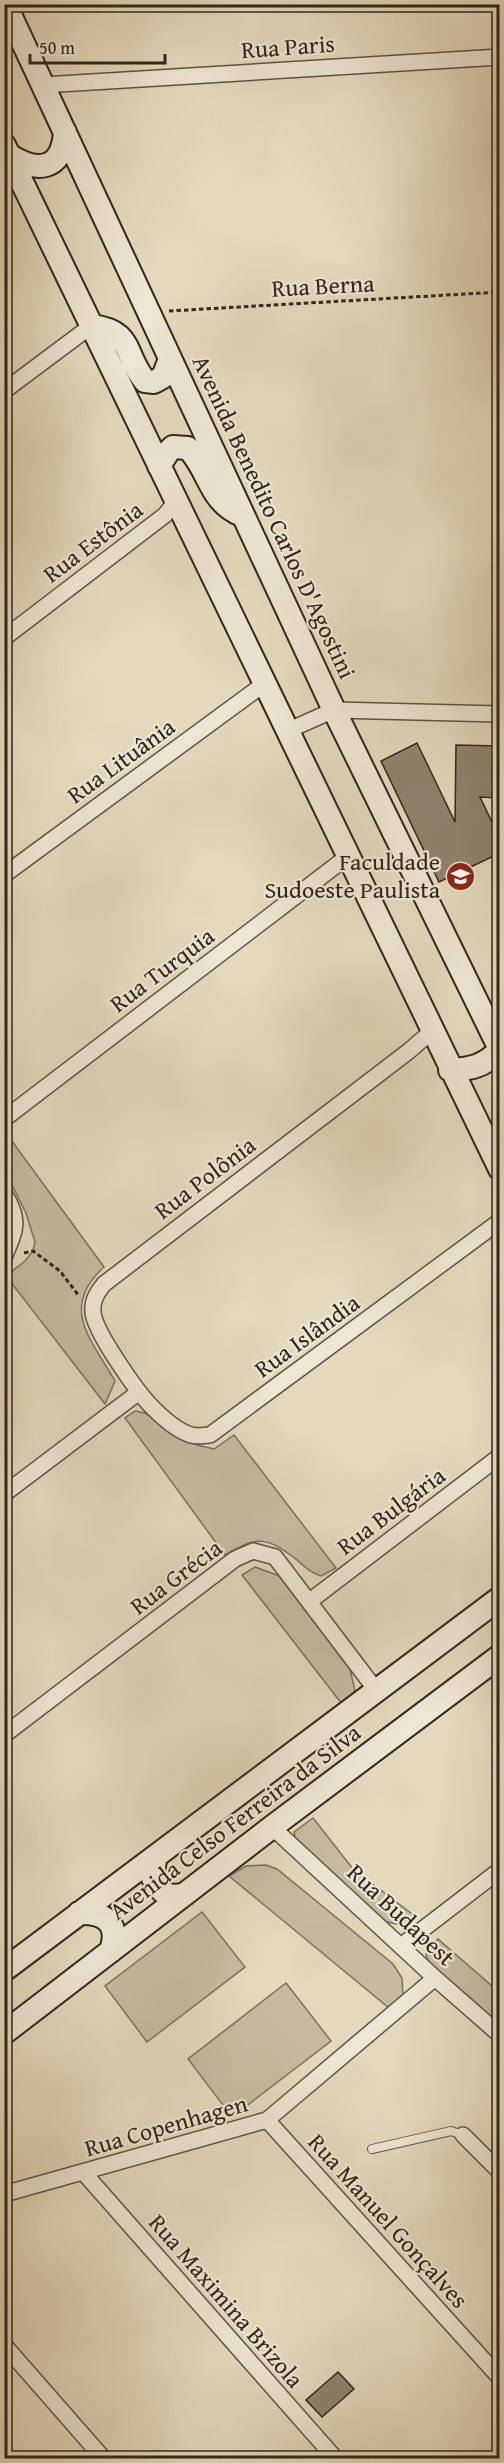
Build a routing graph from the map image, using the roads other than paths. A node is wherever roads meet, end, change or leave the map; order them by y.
1 (5, 4) edge
2 (500, 57) edge
3 (43, 85) junction
4 (65, 132) junction
5 (7, 150) edge
6 (92, 326) junction
7 (170, 359) junction
8 (4, 391) edge
9 (159, 466) junction
10 (176, 501) junction
11 (243, 515) junction
12 (4, 638) edge
13 (264, 684) junction
14 (334, 710) junction
15 (500, 714) edge
16 (287, 730) junction
17 (347, 857) junction
18 (4, 875) edge
19 (432, 1032) junction
20 (500, 1050) edge
21 (450, 1070) junction
22 (4, 1119) edge
23 (497, 1150) edge
24 (4, 1193) edge
25 (500, 1221) edge
26 (9, 1257) edge
27 (139, 1392) junction
28 (498, 1459) edge
29 (4, 1494) edge
30 (500, 1598) edge
31 (310, 1601) junction
32 (500, 1656) edge
33 (376, 1690) junction
34 (4, 1735) edge
35 (272, 1827) junction
36 (155, 1858) junction
37 (500, 1870) edge
38 (185, 1894) junction
39 (79, 1913) junction
40 (401, 1946) junction
41 (111, 1951) junction
42 (4, 1970) edge
43 (435, 1978) junction
44 (4, 2033) edge
45 (500, 2035) edge
46 (267, 2120) junction
47 (463, 2135) joint
48 (372, 2149) dead end
49 (500, 2172) edge
50 (84, 2173) junction
51 (4, 2194) edge
52 (4, 2345) edge
53 (500, 2378) edge
54 (103, 2458) edge
55 (334, 2458) edge

1 - 3 main road, Avenida Benedito Carlos D'Agostini
2 - 3 street, Rua Paris
3 - 4 main road, Avenida Benedito Carlos D'Agostini
4 - 5 main road
4 - 7 main road, Avenida Benedito Carlos D'Agostini
5 - 6 main road
6 - 7 main road
6 - 8 street
6 - 9 main road
7 - 11 main road, Avenida Benedito Carlos D'Agostini
9 - 10 main road
9 - 11 main road
10 - 12 street, Rua Estônia
10 - 13 main road
11 - 14 main road, Avenida Benedito Carlos D'Agostini
13 - 16 main road
13 - 18 street, Rua Lituânia
14 - 15 street
14 - 16 street
14 - 20 main road, Avenida Benedito Carlos D'Agostini
16 - 17 main road
17 - 19 main road
17 - 22 street, Rua Turquia
19 - 21 main road
19 - 27 street, Rua Polônia
20 - 21 main road
21 - 23 main road
24 - 26 street
25 - 27 street, Rua Islândia
27 - 29 street
28 - 31 street, Rua Bulgária
30 - 33 main road, Avenida Celso Ferreira da Silva
31 - 33 street, Rua Grécia
31 - 34 street, Rua Grécia
32 - 35 main road, Avenida Celso Ferreira da Silva
33 - 36 main road, Avenida Celso Ferreira da Silva
35 - 38 main road, Avenida Celso Ferreira da Silva
35 - 40 street, Rua Budapest
36 - 38 main road
36 - 39 main road, Avenida Celso Ferreira da Silva
37 - 40 street
38 - 41 main road, Avenida Celso Ferreira da Silva
39 - 41 main road
39 - 42 main road, Avenida Celso Ferreira da Silva
40 - 43 street, Rua Budapest
41 - 44 main road, Avenida Celso Ferreira da Silva
43 - 45 street, Rua Budapest
43 - 46 street, Rua Copenhagen
46 - 50 street, Rua Copenhagen
46 - 53 street, Rua Manuel Gonçalves
47 - 48 lane
47 - 49 street
50 - 51 street, Rua Copenhagen
50 - 55 street, Rua Maximina Brizola
52 - 54 street

